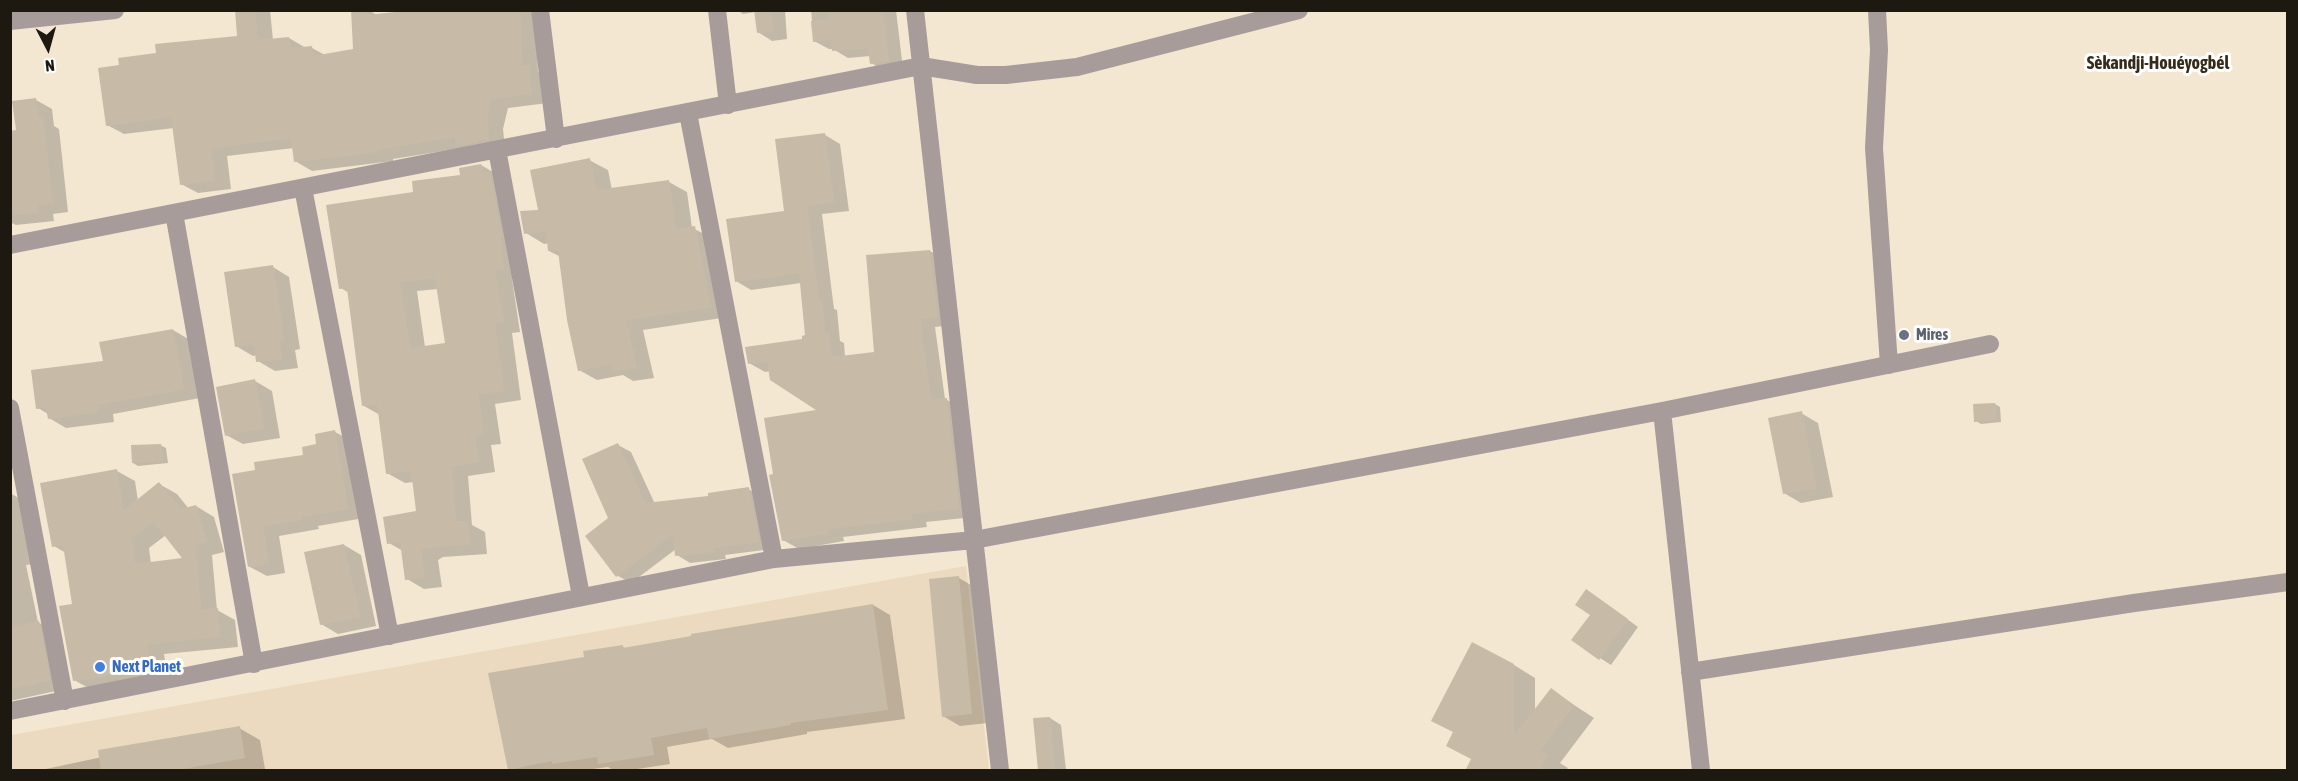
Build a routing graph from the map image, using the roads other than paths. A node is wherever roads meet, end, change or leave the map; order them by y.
1 (115, 10) edge
2 (540, 10) edge
3 (717, 10) edge
4 (915, 10) edge
5 (1299, 10) edge
6 (1877, 10) edge
7 (10, 21) edge
8 (921, 66) junction
9 (728, 105) junction
10 (688, 113) junction
11 (556, 139) junction
12 (497, 150) junction
13 (303, 188) junction
14 (174, 213) junction
15 (10, 245) edge
16 (1990, 344) dead end
17 (1889, 365) junction
18 (10, 408) edge
19 (1662, 411) junction
20 (974, 540) junction
21 (774, 559) junction
22 (2288, 582) edge
23 (581, 596) junction
24 (390, 636) junction
25 (254, 664) junction
26 (1690, 672) junction
27 (65, 701) junction
28 (10, 711) edge
29 (1000, 771) edge
30 (1701, 771) edge

1 - 7 street
2 - 11 street
3 - 9 street
4 - 8 street
5 - 8 street
6 - 17 street
8 - 9 street
8 - 20 street
9 - 10 street
10 - 11 street
10 - 21 street
11 - 12 street
12 - 13 street
12 - 23 street
13 - 14 street
13 - 24 street
14 - 15 street
14 - 25 street
16 - 17 street
17 - 19 street
18 - 27 street
19 - 20 street
19 - 26 street
20 - 21 street
20 - 29 street
21 - 23 street
22 - 26 street
23 - 24 street
24 - 25 street
25 - 27 street
26 - 30 street
27 - 28 street

